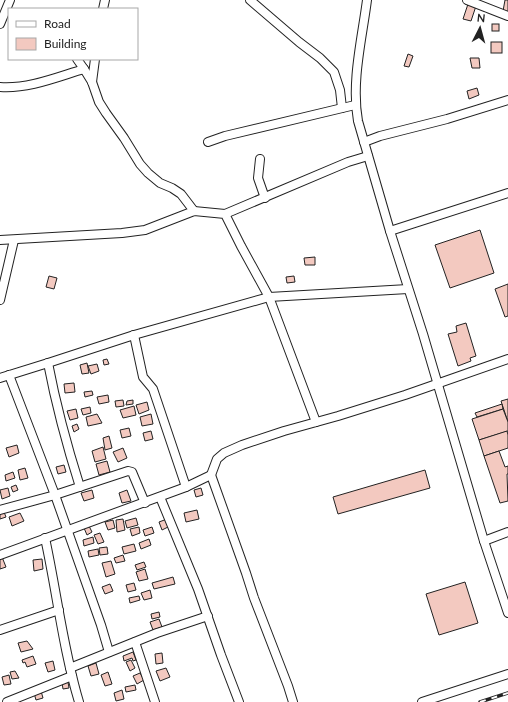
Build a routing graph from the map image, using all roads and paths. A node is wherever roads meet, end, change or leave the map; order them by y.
1 (10, 0) edge
2 (250, 0) edge
3 (367, 0) edge
4 (467, 0) edge
5 (5, 14) edge
6 (508, 16) edge
7 (0, 24) edge
8 (78, 60) edge
9 (95, 60) edge
10 (84, 69) junction
11 (92, 82) junction
12 (0, 87) edge
13 (508, 100) edge
14 (355, 104) junction
15 (342, 108) junction
16 (208, 142) dead end
17 (364, 142) junction
18 (368, 156) junction
19 (260, 159) dead end
20 (508, 193) edge
21 (265, 198) junction
22 (194, 211) junction
23 (225, 214) junction
24 (390, 231) junction
25 (0, 240) edge
26 (14, 240) junction
27 (408, 289) junction
28 (269, 297) junction
29 (0, 300) edge
30 (134, 335) junction
31 (508, 359) edge
32 (48, 363) junction
33 (9, 375) junction
34 (0, 378) edge
35 (436, 384) junction
36 (316, 422) junction
37 (211, 475) junction
38 (80, 487) junction
39 (186, 487) junction
40 (55, 495) junction
41 (160, 498) junction
42 (145, 503) junction
43 (0, 510) edge
44 (67, 531) junction
45 (508, 532) edge
46 (45, 538) junction
47 (484, 541) junction
48 (0, 555) edge
49 (59, 610) junction
50 (508, 613) edge
51 (208, 616) junction
52 (0, 630) edge
53 (135, 642) junction
54 (109, 652) junction
55 (70, 668) junction
56 (508, 674) edge
57 (72, 676) junction
58 (7, 702) edge
59 (80, 702) edge
60 (155, 702) edge
61 (239, 702) edge
62 (293, 702) edge
63 (422, 702) edge

1 - 5 street
2 - 15 street
3 - 14 street
4 - 6 street
5 - 7 street
8 - 10 street
9 - 11 street
10 - 11 street
10 - 12 street
11 - 22 street
13 - 17 street
14 - 15 street
14 - 17 street
15 - 16 street
17 - 18 street
18 - 21 street
18 - 24 street
19 - 21 street
20 - 24 street
21 - 23 street
22 - 23 street
22 - 26 street
23 - 28 street
24 - 27 street
25 - 26 street
26 - 29 street
27 - 28 street
27 - 35 street
28 - 30 street
28 - 36 street
30 - 32 street
30 - 39 street
31 - 35 street
32 - 33 street
32 - 38 street
33 - 34 street
33 - 40 street
35 - 36 street
35 - 47 street
36 - 37 street
37 - 39 street
37 - 62 street
38 - 40 street
38 - 42 street
39 - 41 street
40 - 43 street
40 - 44 street
41 - 42 street
41 - 51 street
42 - 44 street
44 - 46 street
44 - 54 street
45 - 47 street
46 - 48 street
46 - 49 street
47 - 50 street
49 - 52 street
49 - 55 street
51 - 53 street
51 - 61 street
53 - 54 street
53 - 60 street
54 - 55 street
55 - 57 street
56 - 63 street
57 - 58 street
57 - 59 street

